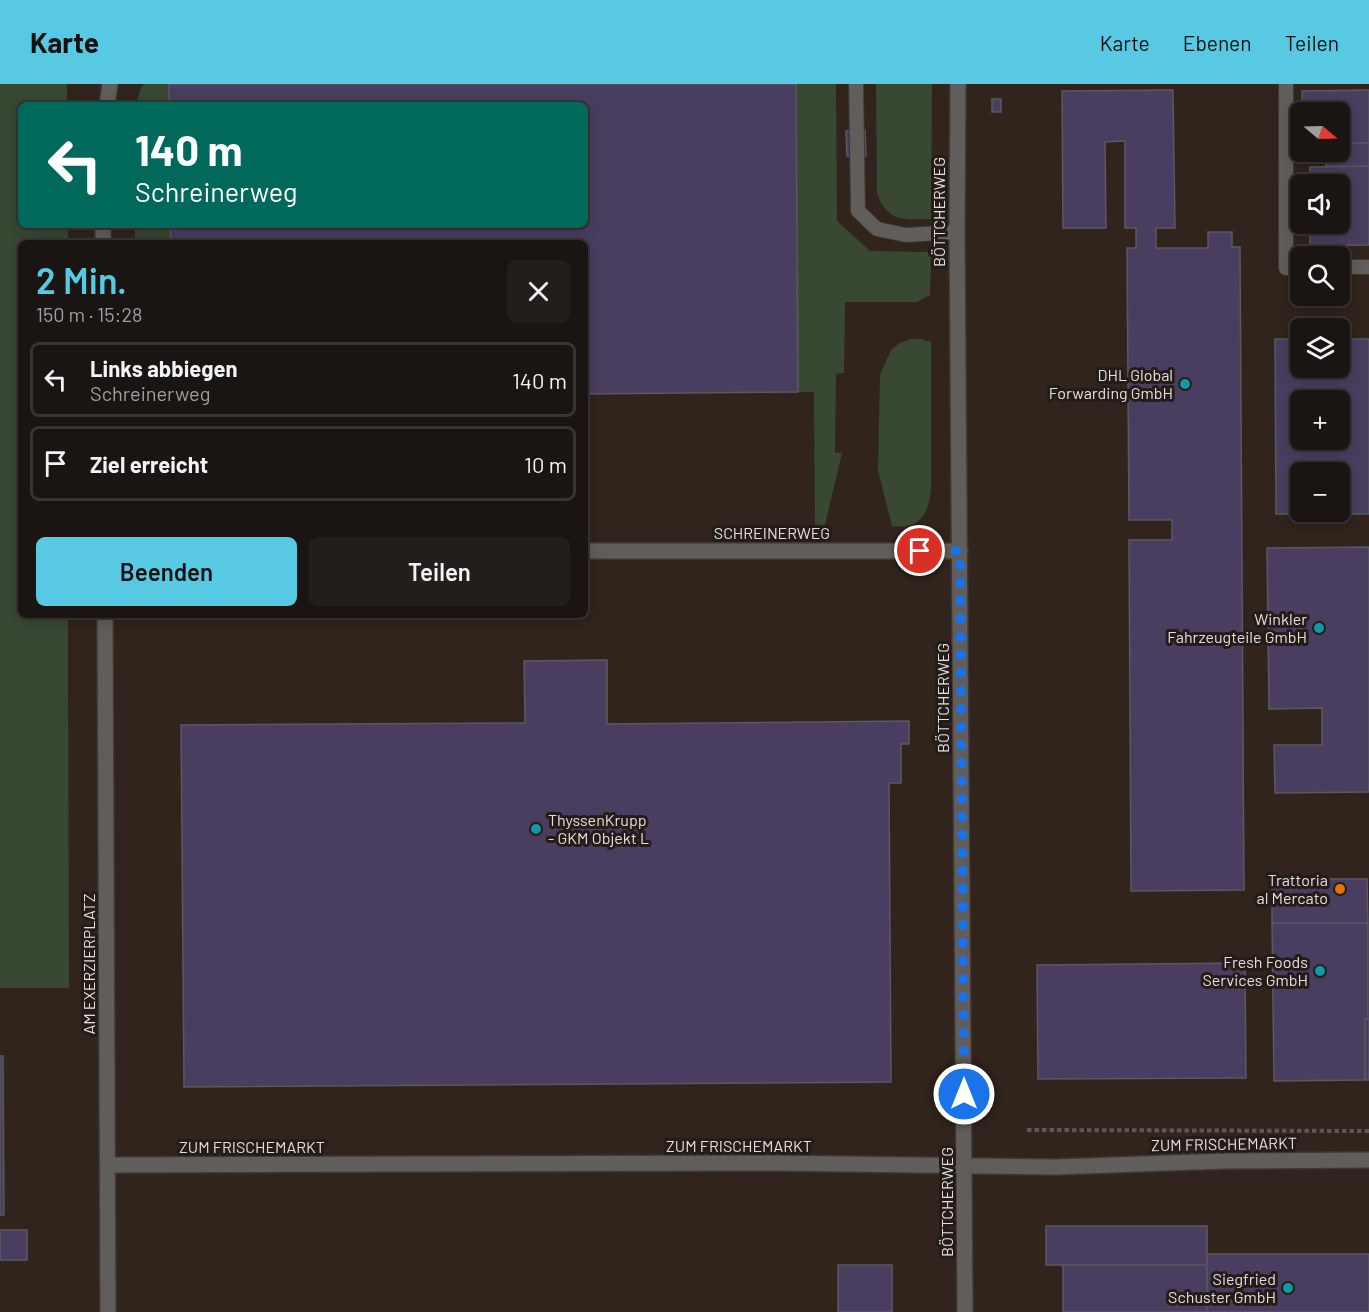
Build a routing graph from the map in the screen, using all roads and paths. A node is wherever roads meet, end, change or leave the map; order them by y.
1 (110, 84) edge
2 (855, 84) edge
3 (958, 84) edge
4 (1286, 84) edge
5 (107, 102) edge
6 (957, 232) junction
7 (1350, 267) edge
8 (1369, 267) edge
9 (1290, 268) edge
10 (588, 551) edge
11 (960, 551) junction
12 (105, 618) edge
13 (1027, 1130) dead end
14 (1369, 1131) edge
15 (1369, 1160) edge
16 (108, 1165) junction
17 (964, 1165) junction
18 (108, 1312) edge
19 (965, 1312) edge

1 - 5 street
2 - 6 lane
3 - 6 street, BÖTTCHERWEG
4 - 9 lane
6 - 11 street, BÖTTCHERWEG
7 - 8 lane
10 - 11 street, SCHREINERWEG
11 - 17 street, BÖTTCHERWEG
12 - 16 street, AM EXERZIERPLATZ
13 - 14 path
15 - 17 street, ZUM FRISCHEMARKT
16 - 17 street, ZUM FRISCHEMARKT
16 - 18 street, AM EXERZIERPLATZ
17 - 19 street, BÖTTCHERWEG

